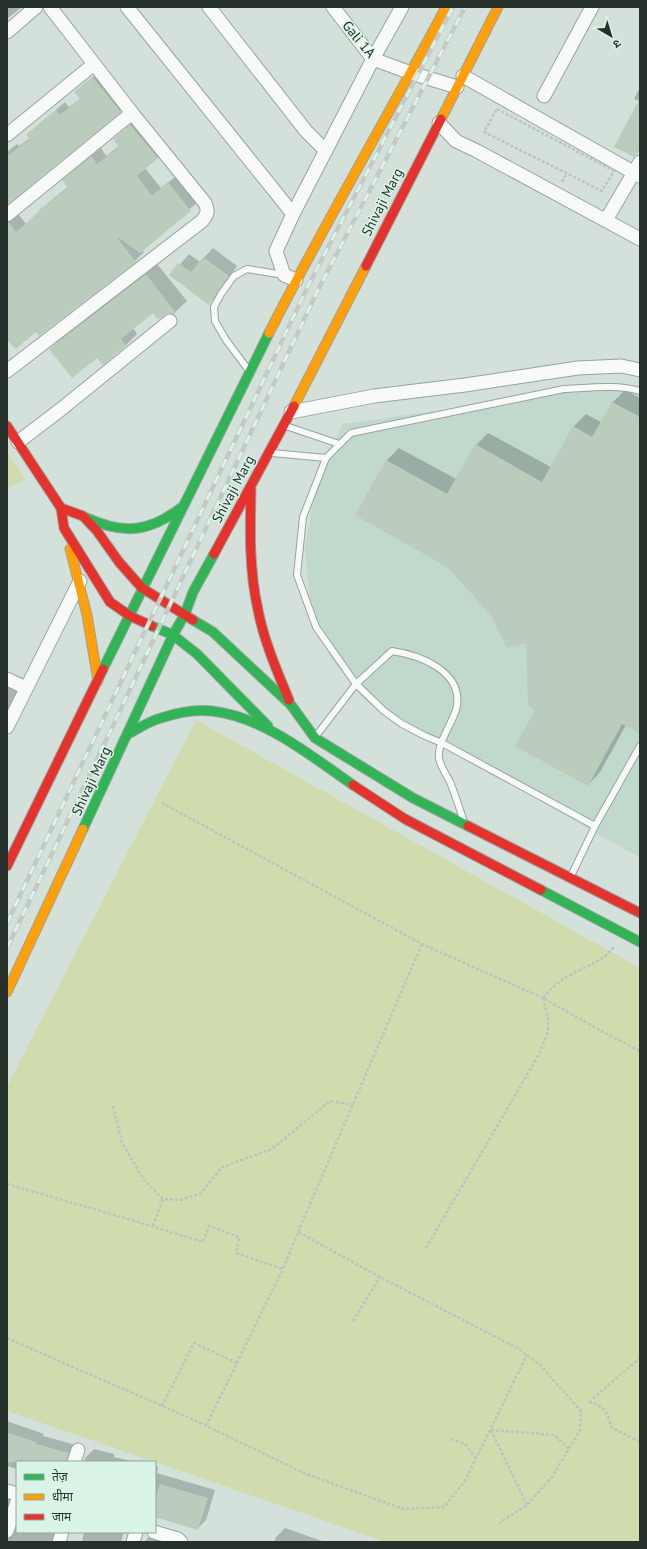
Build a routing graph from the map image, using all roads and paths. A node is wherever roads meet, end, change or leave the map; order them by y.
1 (36, 7) edge
2 (50, 7) edge
3 (126, 7) edge
4 (209, 7) edge
5 (333, 7) edge
6 (402, 7) edge
7 (446, 7) edge
8 (498, 7) edge
9 (592, 7) edge
10 (7, 32) edge
11 (373, 59) junction
12 (94, 64) junction
13 (411, 74) junction
14 (460, 81) junction
15 (544, 96) dead end
16 (132, 114) junction
17 (439, 123) junction
18 (7, 135) edge
19 (326, 151) junction
20 (638, 170) edge
21 (567, 173) joint
22 (292, 214) junction
23 (7, 215) edge
24 (606, 220) junction
25 (640, 239) edge
26 (284, 274) junction
27 (296, 280) junction
28 (170, 322) dead end
29 (640, 370) edge
30 (7, 371) edge
31 (249, 371) junction
32 (640, 391) edge
33 (291, 412) junction
34 (7, 426) edge
35 (283, 426) junction
36 (18, 442) junction
37 (339, 444) junction
38 (268, 453) junction
39 (326, 458) junction
40 (251, 485) junction
41 (186, 504) junction
42 (61, 508) junction
43 (83, 516) junction
44 (64, 528) junction
45 (80, 581) junction
46 (142, 588) junction
47 (185, 614) junction
48 (130, 616) junction
49 (173, 635) junction
50 (7, 680) edge
51 (98, 681) junction
52 (356, 684) junction
53 (26, 688) junction
54 (291, 705) junction
55 (7, 728) edge
56 (276, 733) junction
57 (128, 734) junction
58 (315, 738) junction
59 (442, 743) junction
60 (640, 746) edge
61 (162, 804) dead end
62 (464, 823) junction
63 (595, 826) junction
64 (7, 866) edge
65 (570, 878) junction
66 (640, 902) edge
67 (638, 911) edge
68 (626, 926) junction
69 (640, 942) edge
70 (422, 944) junction
71 (7, 992) edge
72 (543, 998) junction
73 (640, 1050) edge
74 (353, 1105) junction
75 (113, 1106) dead end
76 (7, 1184) edge
77 (163, 1199) junction
78 (153, 1227) junction
79 (298, 1232) junction
80 (426, 1248) dead end
81 (283, 1269) junction
82 (380, 1277) junction
83 (353, 1321) dead end
84 (7, 1338) edge
85 (527, 1355) junction
86 (640, 1358) edge
87 (237, 1363) junction
88 (162, 1406) junction
89 (206, 1426) junction
90 (491, 1430) junction
91 (451, 1439) dead end
92 (640, 1442) edge
93 (569, 1449) junction
94 (476, 1458) junction
95 (16, 1505) edge
96 (528, 1505) junction
97 (499, 1523) dead end
98 (7, 1531) edge
99 (156, 1533) edge
100 (181, 1542) edge

1 - 10 street
2 - 12 street
3 - 22 street
4 - 19 street
5 - 11 street, Gali 1A
6 - 11 street
7 - 13 main road
8 - 14 main road, Shivaji Marg
9 - 15 street
11 - 13 street, Gali 1A
11 - 19 street
12 - 16 street
12 - 18 street
13 - 14 street, Gali 1A
13 - 27 main road
14 - 17 main road, Shivaji Marg
14 - 20 street, Gali 1A
16 - 23 street
16 - 30 street
17 - 24 street
17 - 33 main road, Shivaji Marg
19 - 22 street
20 - 24 street
21 - 21 path
22 - 26 street
24 - 25 street
26 - 27 street
26 - 31 lane
27 - 31 main road
28 - 36 street
29 - 33 street
31 - 41 main road
32 - 37 lane
33 - 35 main road, Shivaji Marg
34 - 36 main road
35 - 37 lane
35 - 38 main road, Shivaji Marg
36 - 42 main road
37 - 39 lane
38 - 39 lane
38 - 40 main road, Shivaji Marg
39 - 52 lane
40 - 47 main road, Shivaji Marg
40 - 54 main road
41 - 43 main road
41 - 46 main road
42 - 43 main road
42 - 44 main road
43 - 46 main road
44 - 45 main road
44 - 48 main road
45 - 51 main road
45 - 53 street
46 - 47 main road
46 - 48 main road
47 - 49 main road, Shivaji Marg
47 - 54 main road
48 - 49 main road
48 - 51 main road
49 - 56 main road
49 - 57 main road, Shivaji Marg
50 - 53 street
51 - 64 main road
52 - 58 lane
52 - 59 lane
52 - 59 lane
53 - 55 street
54 - 58 main road
56 - 57 main road
56 - 68 main road
57 - 71 main road, Shivaji Marg
58 - 62 main road
59 - 62 lane
59 - 63 lane
60 - 63 lane
61 - 70 path
62 - 65 main road
63 - 65 lane
65 - 67 main road
66 - 67 main road
67 - 68 main road
68 - 69 main road
68 - 72 path
70 - 72 path
70 - 74 path
72 - 73 path
72 - 80 path
74 - 77 path
74 - 79 path
75 - 77 path
76 - 78 path
77 - 78 path
78 - 81 path
79 - 81 path
79 - 82 path
81 - 87 path
82 - 83 path
82 - 85 path
84 - 88 path
85 - 90 path
85 - 93 path
86 - 92 path
87 - 88 path
87 - 89 path
88 - 89 path
89 - 94 path
90 - 93 path
90 - 94 path
90 - 96 path
91 - 94 path
93 - 96 path
95 - 98 street
96 - 97 path
99 - 100 street

